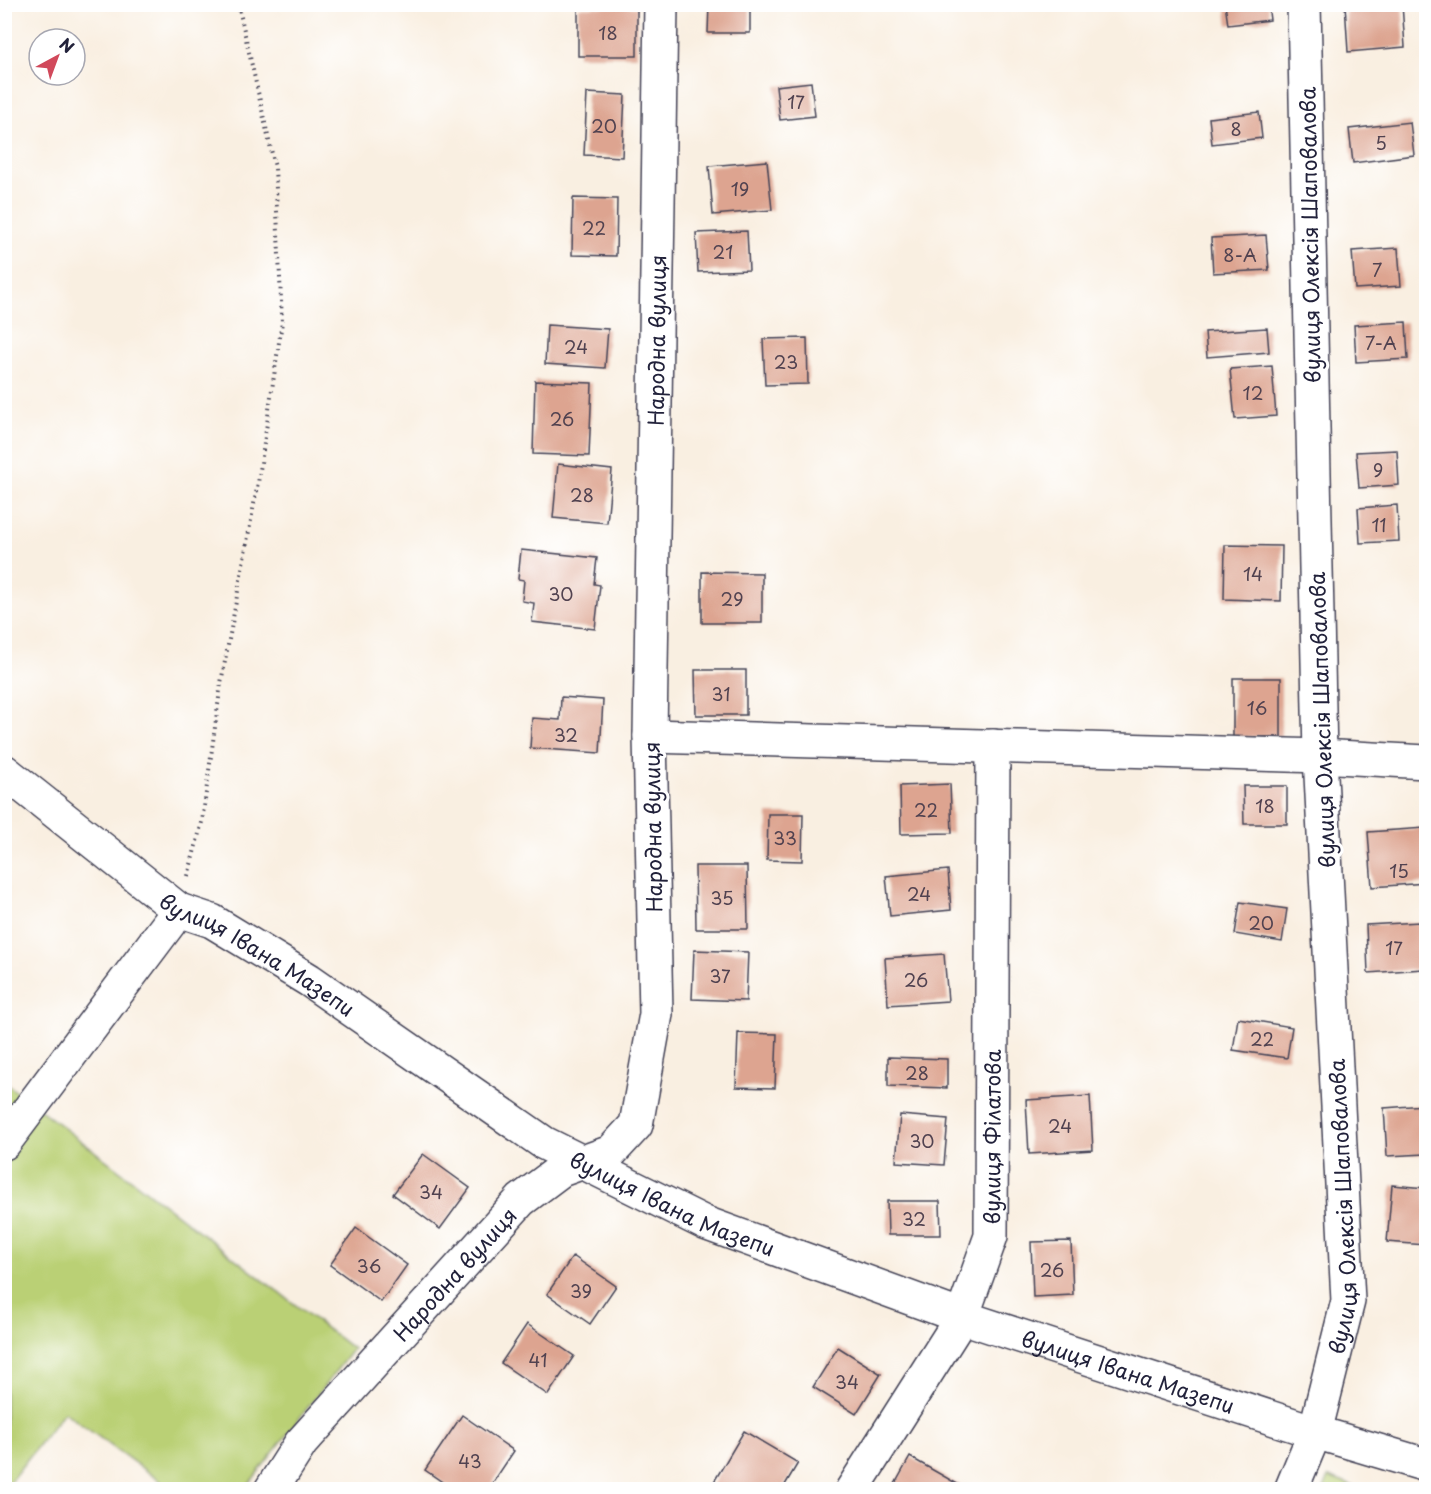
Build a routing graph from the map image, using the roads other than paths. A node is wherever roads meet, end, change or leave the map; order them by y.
1 (661, 4) edge
2 (1304, 4) edge
3 (650, 736) junction
4 (993, 746) junction
5 (1320, 756) junction
6 (1426, 762) edge
7 (4, 771) edge
8 (179, 910) junction
9 (4, 1143) edge
10 (579, 1161) junction
11 (962, 1317) junction
12 (1315, 1432) junction
13 (1426, 1465) edge
14 (271, 1490) edge
15 (852, 1490) edge
16 (1291, 1490) edge

1 - 3 street, Народна вулиця
2 - 5 street, вулиця Олексія Шаповалова
3 - 4 street
3 - 10 street, Народна вулиця
4 - 5 street
4 - 11 street, вулиця Філатова
5 - 6 street
5 - 12 street, вулиця Олексія Шаповалова
7 - 8 street, вулиця Івана Мазепи
8 - 9 street
8 - 10 street, вулиця Івана Мазепи
10 - 11 street, вулиця Івана Мазепи
10 - 14 street, Народна вулиця
11 - 12 street, вулиця Івана Мазепи
11 - 15 street, вулиця Філатова
12 - 13 street, вулиця Івана Мазепи
12 - 16 street, вулиця Олексія Шаповалова

